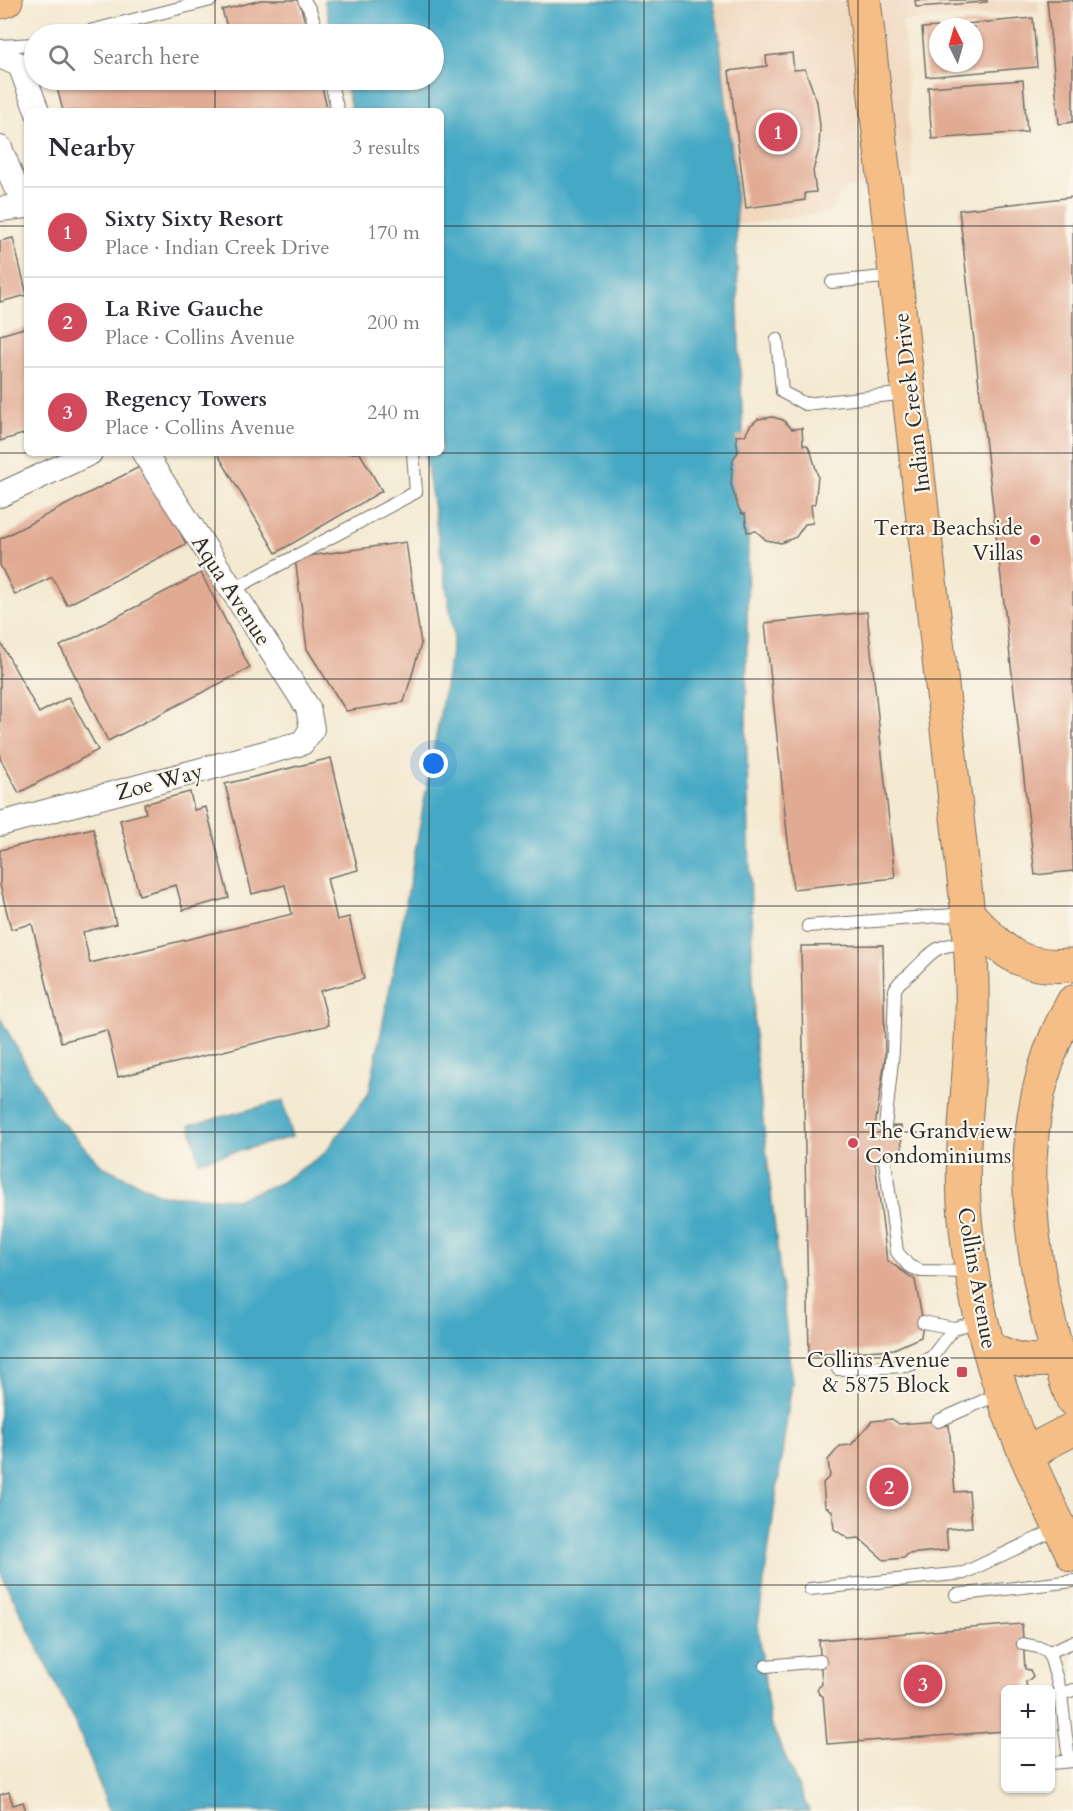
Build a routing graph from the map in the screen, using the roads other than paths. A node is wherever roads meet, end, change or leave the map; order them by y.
1 (6, 0) edge
2 (211, 0) edge
3 (304, 0) edge
4 (864, 0) edge
5 (0, 2) edge
6 (117, 24) edge
7 (315, 24) edge
8 (24, 45) edge
9 (0, 46) edge
10 (0, 56) edge
11 (24, 76) edge
12 (29, 90) edge
13 (333, 90) edge
14 (35, 108) edge
15 (337, 108) edge
16 (0, 148) edge
17 (0, 181) edge
18 (24, 193) edge
19 (24, 195) edge
20 (24, 206) edge
21 (0, 209) edge
22 (896, 276) junction
23 (832, 282) dead end
24 (777, 339) dead end
25 (910, 393) junction
26 (84, 456) edge
27 (146, 456) edge
28 (413, 456) edge
29 (0, 495) edge
30 (232, 590) junction
31 (312, 729) joint
32 (0, 824) edge
33 (808, 926) dead end
34 (969, 928) junction
35 (1073, 965) edge
36 (1072, 1006) edge
37 (885, 1127) dead end
38 (885, 1161) dead end
39 (972, 1272) junction
40 (923, 1322) dead end
41 (975, 1332) junction
42 (1066, 1346) edge
43 (838, 1369) dead end
44 (1002, 1392) junction
45 (1073, 1400) edge
46 (938, 1420) dead end
47 (1073, 1429) edge
48 (1028, 1459) junction
49 (1066, 1541) edge
50 (1073, 1581) edge
51 (810, 1588) dead end
52 (956, 1595) dead end
53 (1073, 1642) edge
54 (1023, 1644) dead end
55 (1049, 1652) junction
56 (820, 1661) dead end
57 (766, 1666) dead end
58 (1061, 1694) edge
59 (1071, 1761) edge
60 (1055, 1763) edge

1 - 5 main road
2 - 6 lane
3 - 7 lane
4 - 22 main road, Indian Creek Drive
8 - 9 lane
10 - 11 street
12 - 14 street
13 - 15 lane
16 - 18 street
17 - 19 street
20 - 21 street
22 - 23 lane
22 - 25 main road, Indian Creek Drive
24 - 25 lane
25 - 34 main road, Indian Creek Drive
26 - 29 street
27 - 30 street, Aqua Avenue
28 - 30 lane
30 - 31 street, Aqua Avenue
31 - 32 street, Zoe Way
33 - 34 lane
34 - 35 main road
34 - 37 lane
34 - 39 main road, Collins Avenue
36 - 42 main road
38 - 39 lane
39 - 41 main road, Collins Avenue
40 - 41 lane
41 - 42 main road
41 - 43 lane
41 - 44 main road, Collins Avenue
42 - 45 main road
44 - 46 lane
44 - 48 main road, Collins Avenue
47 - 48 main road
48 - 49 main road, Collins Avenue
49 - 51 lane
50 - 52 lane
53 - 55 lane
54 - 55 lane
55 - 58 lane
56 - 57 lane
58 - 59 lane
59 - 60 lane

